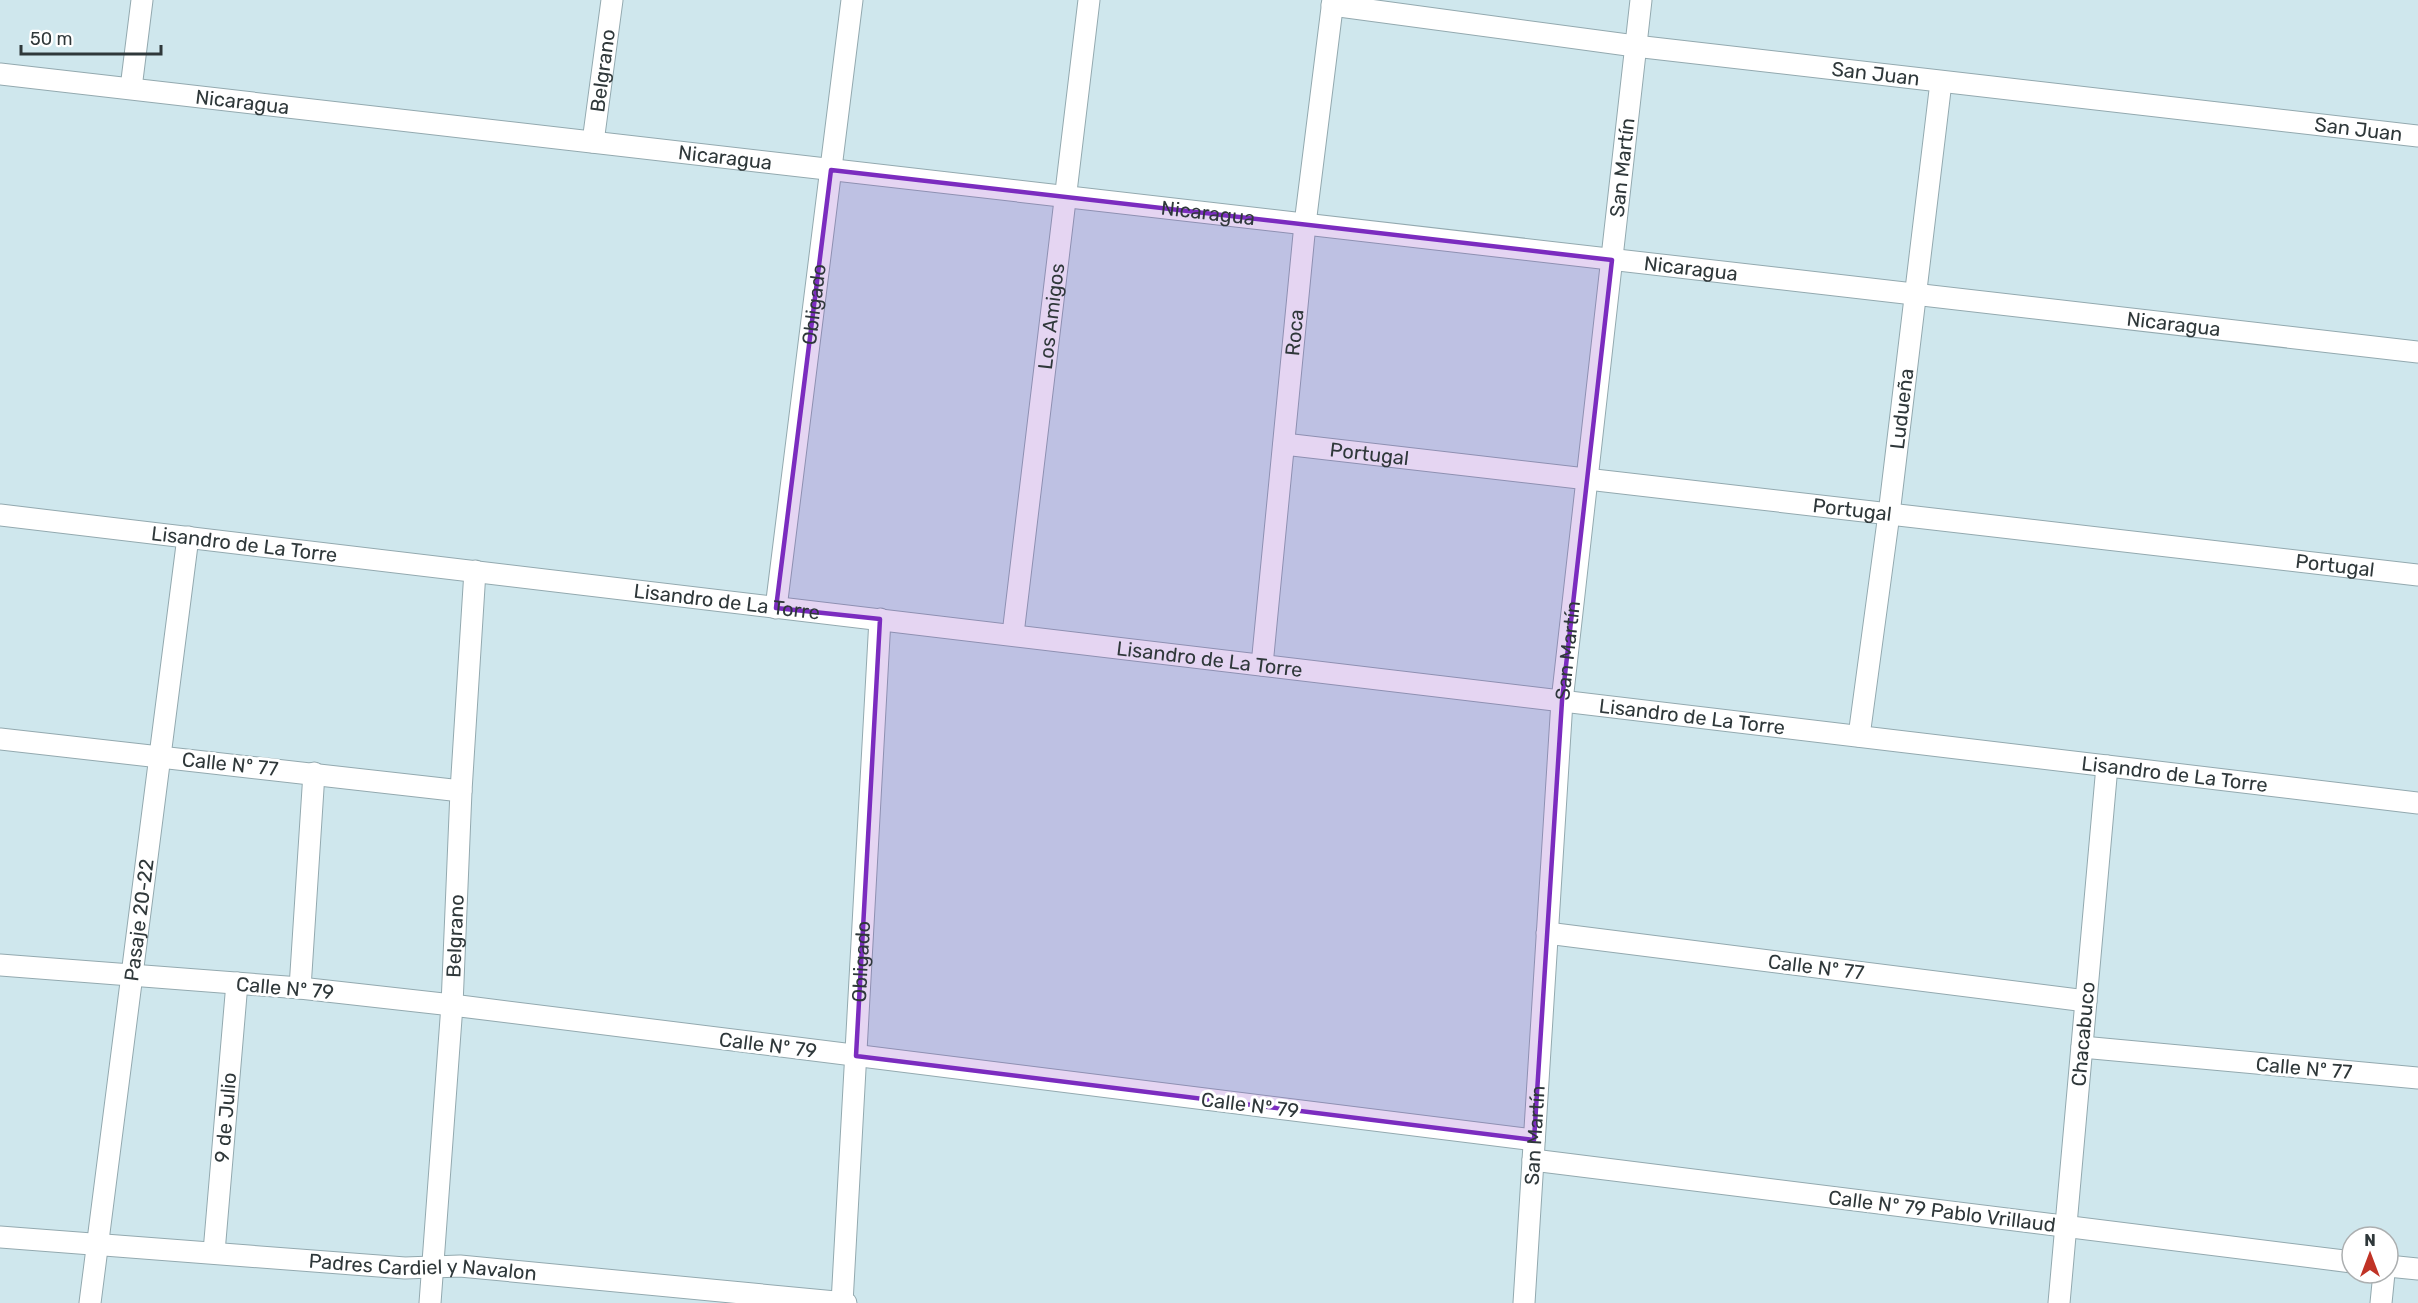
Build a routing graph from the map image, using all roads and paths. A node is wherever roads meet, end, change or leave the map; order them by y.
1 (142, 0) edge
2 (612, 0) edge
3 (852, 0) edge
4 (1089, 0) edge
5 (1641, 0) edge
6 (1333, 3) edge
7 (1635, 46) junction
8 (0, 74) edge
9 (1941, 82) junction
10 (131, 88) junction
11 (2418, 136) edge
12 (592, 142) junction
13 (831, 170) junction
14 (1064, 197) junction
15 (1305, 224) junction
16 (1612, 260) junction
17 (1916, 295) junction
18 (2418, 352) edge
19 (1284, 444) junction
20 (1587, 480) junction
21 (1889, 514) junction
22 (0, 515) edge
23 (188, 537) junction
24 (475, 571) junction
25 (2418, 575) edge
26 (776, 608) junction
27 (880, 619) junction
28 (1013, 634) junction
29 (1262, 665) junction
30 (1562, 701) junction
31 (1859, 736) junction
32 (0, 739) edge
33 (160, 756) junction
34 (2106, 766) junction
35 (314, 773) junction
36 (460, 791) junction
37 (2418, 803) edge
38 (1547, 933) junction
39 (0, 965) edge
40 (132, 975) junction
41 (237, 983) junction
42 (300, 988) junction
43 (2085, 1001) junction
44 (452, 1005) junction
45 (2082, 1047) junction
46 (856, 1056) junction
47 (2418, 1078) edge
48 (1534, 1150) junction
49 (2066, 1226) junction
50 (0, 1237) edge
51 (98, 1244) junction
52 (214, 1252) junction
53 (2340, 1260) edge
54 (2400, 1267) edge
55 (433, 1268) junction
56 (2418, 1269) edge
57 (2383, 1285) edge
58 (90, 1303) edge
59 (429, 1303) edge
60 (843, 1303) edge
61 (1524, 1303) edge
62 (2059, 1303) edge
63 (2381, 1303) edge

1 - 10 street
2 - 12 street, Belgrano
3 - 13 street, Obligado
4 - 14 street, Los Amigos
5 - 7 street, San Martín
6 - 7 street, San Juan
6 - 15 street, Roca
7 - 9 street, San Juan
7 - 16 street, San Martín
8 - 10 street, Nicaragua
9 - 11 street, San Juan
9 - 17 street, Ludueña
10 - 12 street, Nicaragua
12 - 13 street, Nicaragua
13 - 14 street, Nicaragua
13 - 26 street, Obligado
14 - 15 street, Nicaragua
14 - 28 street, Los Amigos
15 - 16 street, Nicaragua
15 - 19 street, Roca
16 - 17 street, Nicaragua
16 - 20 street, San Martín
17 - 18 street, Nicaragua
17 - 21 street, Ludueña
19 - 20 street, Portugal
19 - 29 street, Roca
20 - 21 street, Portugal
20 - 30 street, San Martín
21 - 25 street, Portugal
21 - 31 street, Ludueña
22 - 23 street, Lisandro de La Torre
23 - 24 street, Lisandro de La Torre
23 - 33 street, Pasaje 20-22
24 - 26 street, Lisandro de La Torre
24 - 36 street, Belgrano
26 - 27 street, Lisandro de La Torre
27 - 28 street, Lisandro de La Torre
27 - 46 street, Obligado
28 - 29 street, Lisandro de La Torre
29 - 30 street, Lisandro de La Torre
30 - 31 street, Lisandro de La Torre
30 - 38 street, San Martín
31 - 34 street, Lisandro de La Torre
32 - 33 street, Calle Nº 77
33 - 35 street, Calle Nº 77
33 - 40 street, Pasaje 20-22
34 - 37 street, Lisandro de La Torre
34 - 43 street, Chacabuco
35 - 36 street, Calle Nº 77
35 - 42 street
36 - 44 street, Belgrano
38 - 43 street, Calle Nº 77
38 - 48 street, San Martín
39 - 40 street, Calle Nº 79
40 - 41 street, Calle Nº 79
40 - 51 street, Pasaje 20-22
41 - 42 street, Calle Nº 79
41 - 52 street, 9 de Julio
42 - 44 street, Calle Nº 79
43 - 45 street, Chacabuco
44 - 46 street, Calle Nº 79
44 - 55 street, Belgrano
45 - 47 street, Calle Nº 77
45 - 49 street, Chacabuco
46 - 48 street, Calle Nº 79
46 - 60 street, Obligado
48 - 49 street, Calle Nº 79 Pablo Vrillaud
48 - 61 street, San Martín
49 - 53 street, Calle Nº 79 Pablo Vrillaud
49 - 62 street, Chacabuco
50 - 51 street, Padres Cardiel y Navalon
51 - 52 street, Padres Cardiel y Navalon
51 - 58 street, Pasaje 20-22
52 - 55 street, Padres Cardiel y Navalon
54 - 56 street
55 - 59 street, Belgrano
55 - 60 street, Padres Cardiel y Navalon
57 - 63 street

